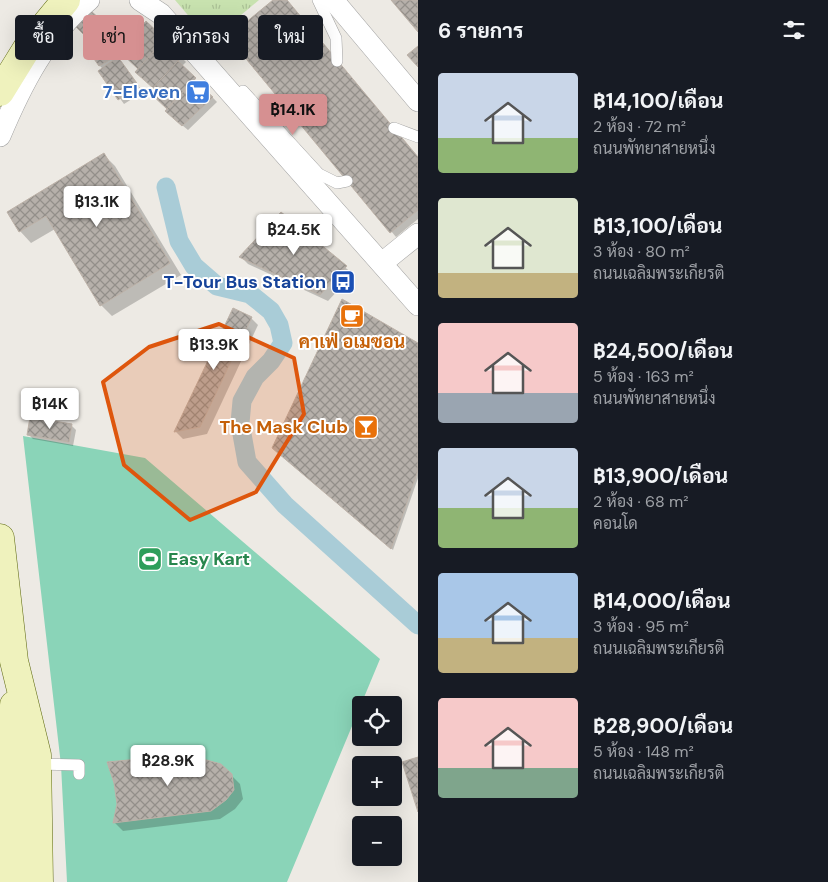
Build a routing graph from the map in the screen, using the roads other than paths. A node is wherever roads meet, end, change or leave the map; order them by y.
1 (47, 0) edge
2 (66, 0) edge
3 (88, 0) edge
4 (140, 0) edge
5 (318, 0) edge
6 (333, 0) edge
7 (162, 15) edge
8 (202, 60) edge
9 (213, 60) edge
10 (0, 61) edge
11 (337, 61) dead end
12 (0, 92) edge
13 (418, 101) edge
14 (394, 128) dead end
15 (0, 136) edge
16 (418, 137) edge
17 (347, 181) dead end
18 (418, 234) edge
19 (382, 263) junction
20 (418, 306) edge
21 (0, 538) edge
22 (14, 661) junction
23 (0, 723) edge
24 (37, 764) junction
25 (79, 774) dead end
26 (14, 882) edge
27 (39, 882) edge

1 - 10 street
2 - 12 street
3 - 15 street
4 - 7 street
5 - 11 lane
6 - 13 street
8 - 19 street
9 - 17 lane
14 - 16 lane
18 - 19 street
19 - 20 street
21 - 22 street
22 - 23 street
22 - 24 street
22 - 26 street
24 - 25 lane
24 - 27 street

